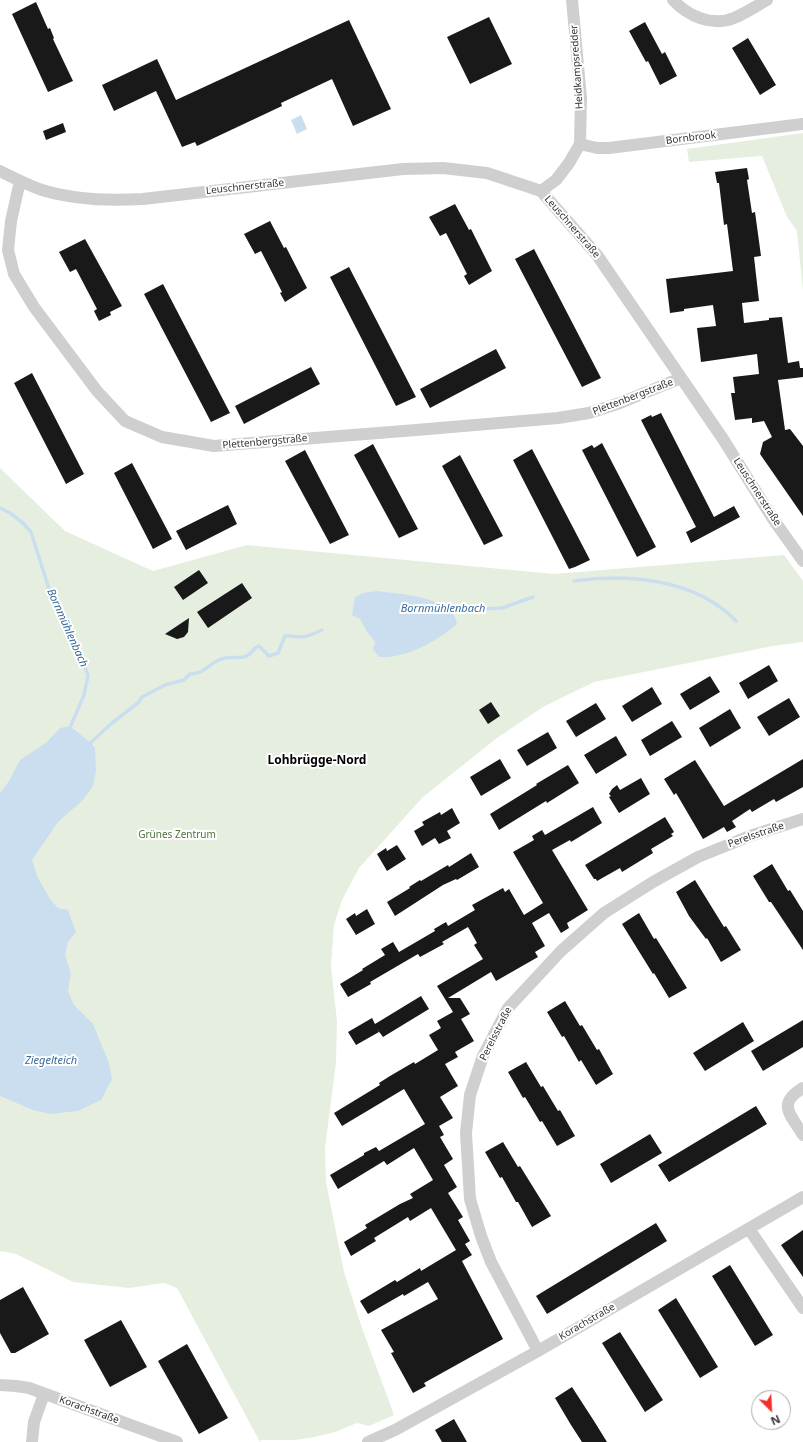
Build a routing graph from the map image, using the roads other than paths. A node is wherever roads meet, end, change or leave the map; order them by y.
1 (572, 0) edge
2 (673, 0) edge
3 (767, 0) edge
4 (803, 124) edge
5 (580, 144) junction
6 (0, 171) edge
7 (20, 181) junction
8 (541, 191) junction
9 (681, 378) junction
10 (803, 561) edge
11 (803, 819) edge
12 (803, 1088) edge
13 (803, 1135) edge
14 (803, 1197) edge
15 (749, 1229) junction
16 (803, 1308) edge
17 (538, 1351) junction
18 (0, 1385) edge
19 (44, 1394) junction
20 (32, 1442) edge
21 (177, 1442) edge
22 (368, 1442) edge

1 - 5 street, Heidkampsredder
2 - 3 street
4 - 5 street, Bornbrook
5 - 8 street, Heidkampsredder
6 - 7 street, Leuschnerstraße
7 - 8 street, Leuschnerstraße
7 - 9 street, Plettenbergstraße
8 - 9 street, Leuschnerstraße
9 - 10 street, Leuschnerstraße
11 - 17 street, Perelsstraße
12 - 13 street
14 - 15 street, Korachstraße
15 - 16 street
15 - 17 street, Korachstraße
17 - 22 street, Korachstraße
18 - 19 street, Korachstraße
19 - 20 street
19 - 21 street, Korachstraße

